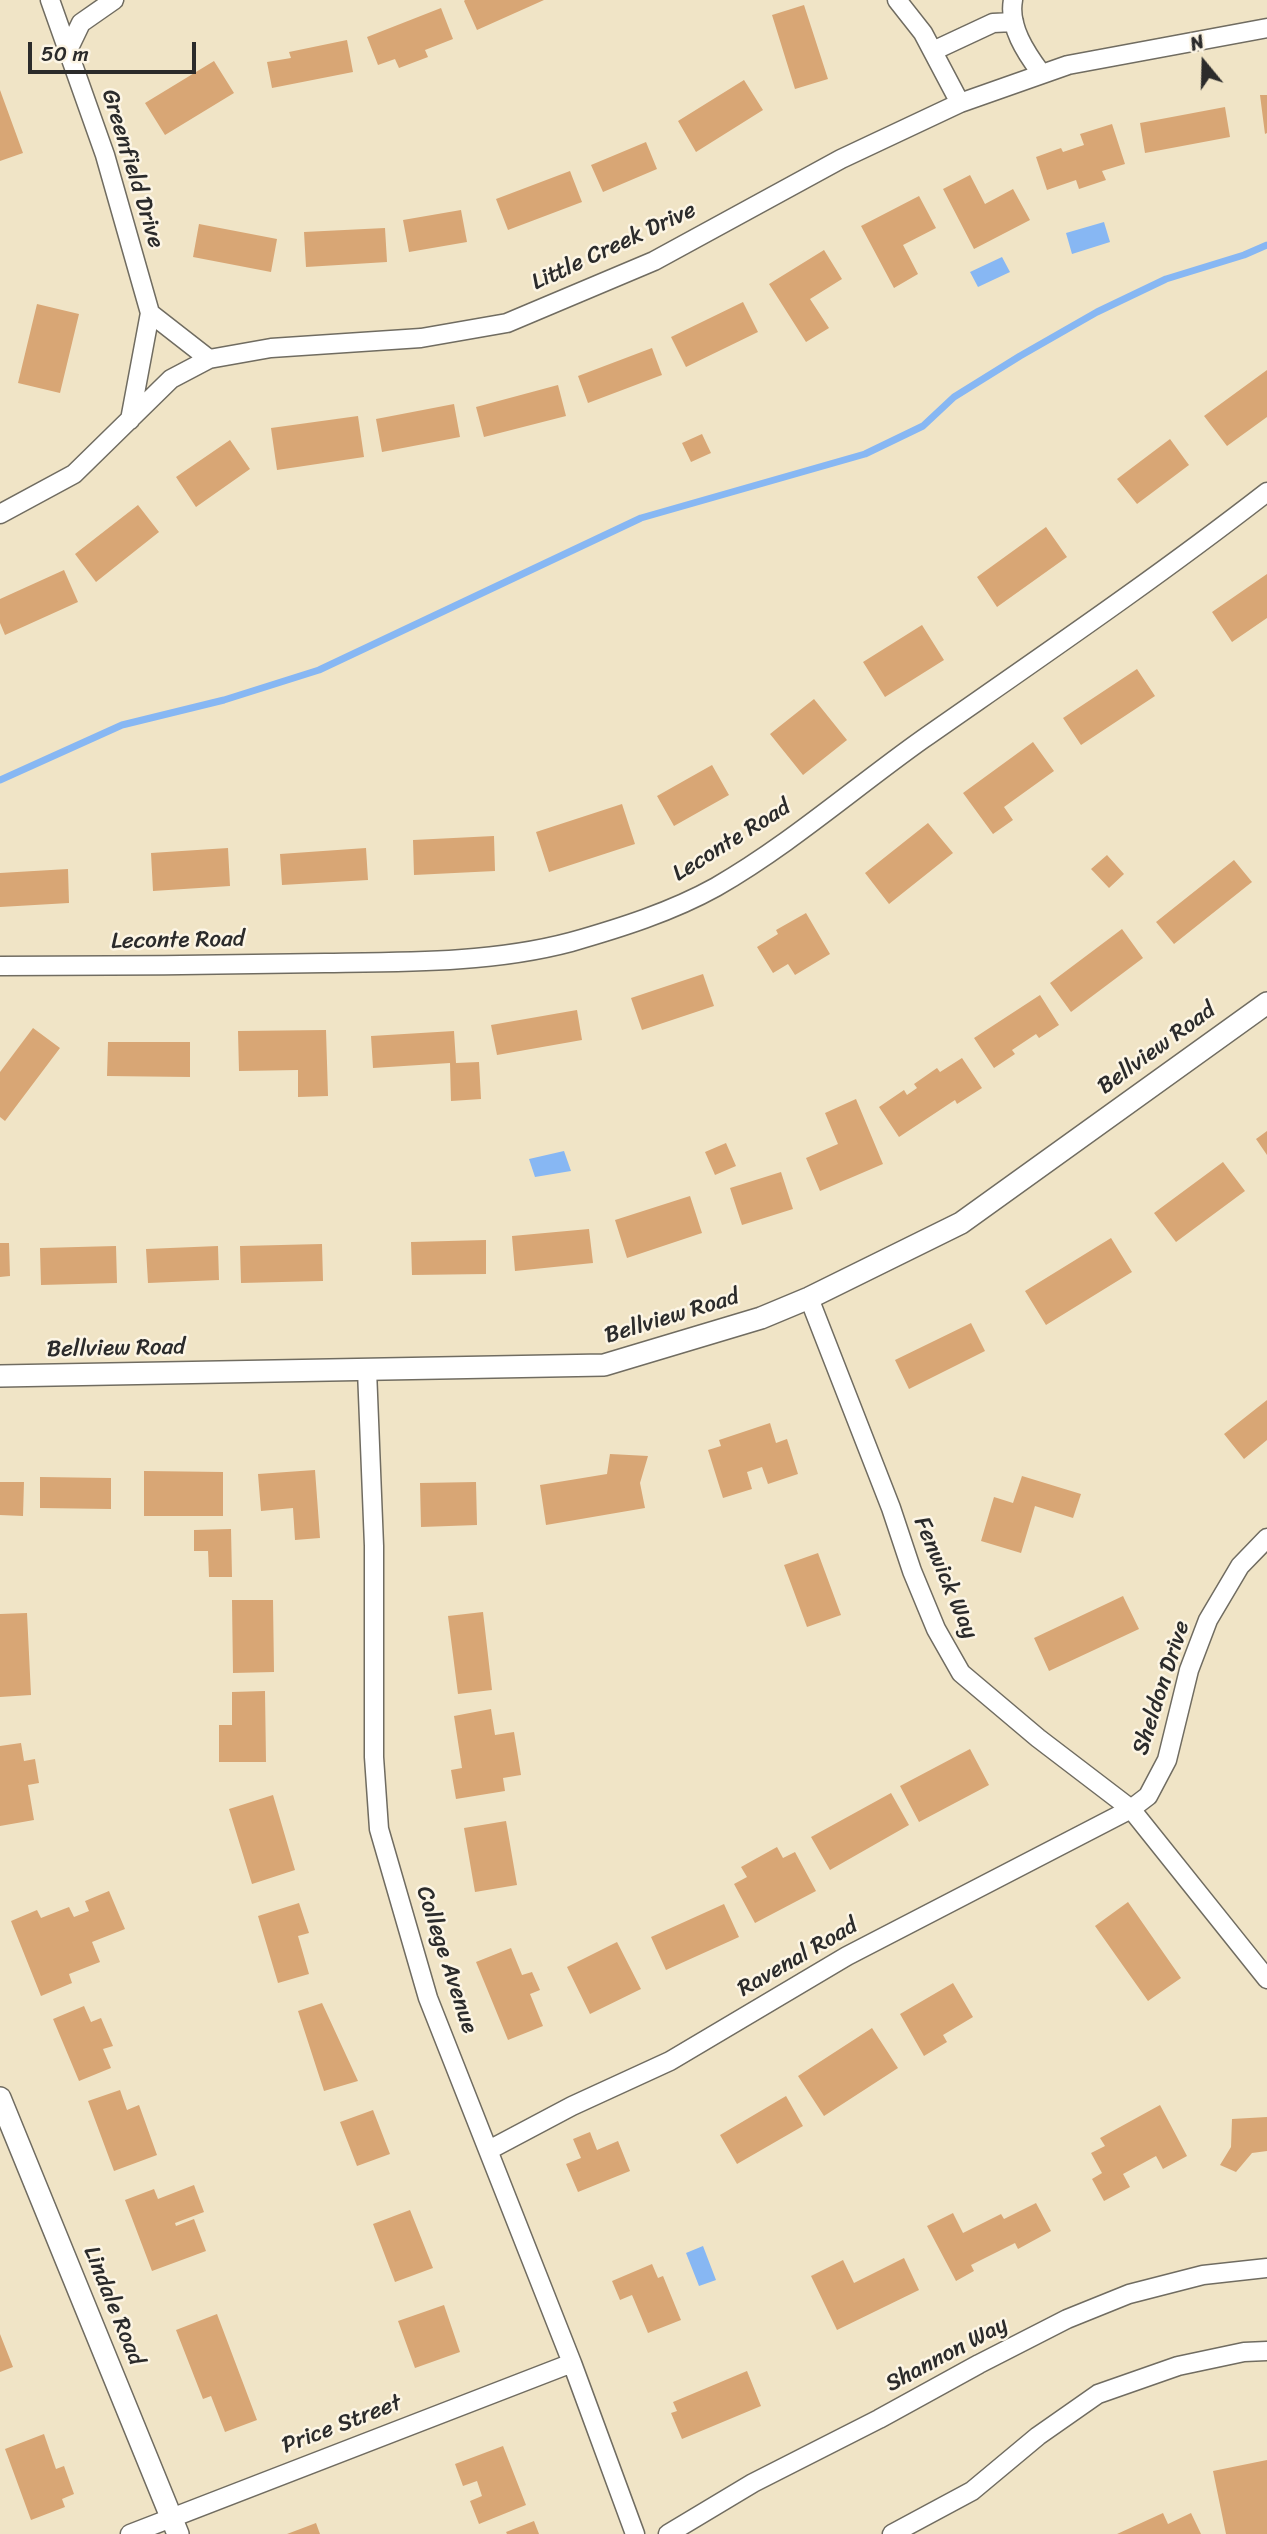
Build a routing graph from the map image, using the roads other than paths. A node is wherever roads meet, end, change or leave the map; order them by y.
1 (50, 0) edge
2 (114, 0) edge
3 (897, 0) edge
4 (1013, 0) edge
5 (1014, 22) junction
6 (1267, 28) edge
7 (68, 50) junction
8 (933, 51) junction
9 (1041, 73) junction
10 (960, 103) junction
11 (150, 313) junction
12 (209, 359) junction
13 (130, 420) junction
14 (1267, 492) edge
15 (0, 514) edge
16 (0, 966) edge
17 (1267, 1003) edge
18 (809, 1298) junction
19 (366, 1370) junction
20 (0, 1376) edge
21 (1267, 1538) edge
22 (1131, 1809) junction
23 (1267, 1979) edge
24 (0, 2098) edge
25 (489, 2150) junction
26 (1267, 2268) edge
27 (1267, 2351) edge
28 (572, 2363) junction
29 (174, 2526) edge
30 (130, 2534) edge
31 (635, 2534) edge
32 (668, 2534) edge
33 (892, 2534) edge

1 - 7 street, Greenfield Drive
2 - 7 street
3 - 8 street
4 - 5 street
5 - 8 street
5 - 9 street
6 - 9 street, Little Creek Drive
7 - 11 street, Greenfield Drive
8 - 10 street
9 - 10 street, Little Creek Drive
10 - 12 street, Little Creek Drive
11 - 12 street
11 - 13 street, Greenfield Drive
12 - 13 street, Little Creek Drive
13 - 15 street, Little Creek Drive
14 - 16 street, Leconte Road
17 - 18 street, Bellview Road
18 - 19 street, Bellview Road
18 - 22 street, Fenwick Way
19 - 20 street, Bellview Road
19 - 25 street, College Avenue
21 - 22 street, Sheldon Drive
22 - 23 street
22 - 25 street, Ravenal Road
24 - 29 street, Lindale Road
25 - 28 street, College Avenue
26 - 32 street, Shannon Way
27 - 33 street
28 - 29 street, Price Street
28 - 31 street, College Avenue
29 - 30 street, Price Street

